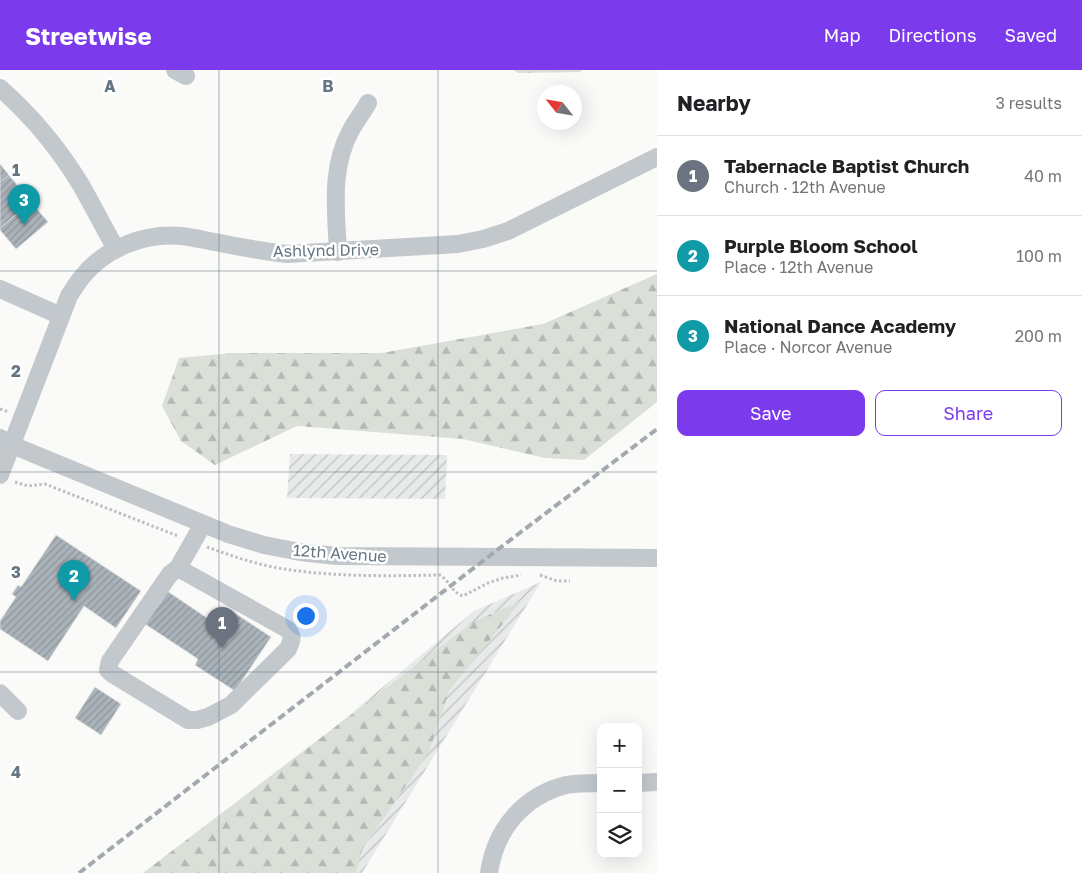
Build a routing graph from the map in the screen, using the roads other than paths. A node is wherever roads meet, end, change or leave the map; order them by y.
1 (0, 88) edge
2 (368, 103) dead end
3 (657, 157) edge
4 (116, 249) junction
5 (338, 252) junction
6 (0, 288) edge
7 (61, 316) junction
8 (4, 442) edge
9 (0, 475) edge
10 (203, 524) junction
11 (657, 558) edge
12 (178, 568) junction
13 (0, 693) edge
14 (18, 711) dead end
15 (657, 782) edge
16 (597, 783) edge
17 (642, 783) edge
18 (489, 873) edge

1 - 4 street
2 - 5 street
3 - 5 street, Ashlynd Drive
4 - 5 street, Ashlynd Drive
4 - 7 street, Ashlynd Drive
6 - 7 street
7 - 8 street, Ashlynd Drive
8 - 9 street, Ashlynd Drive
8 - 10 street, 12th Avenue
10 - 11 street, 12th Avenue
10 - 12 street
12 - 12 street
13 - 14 street
15 - 17 street
16 - 18 street

